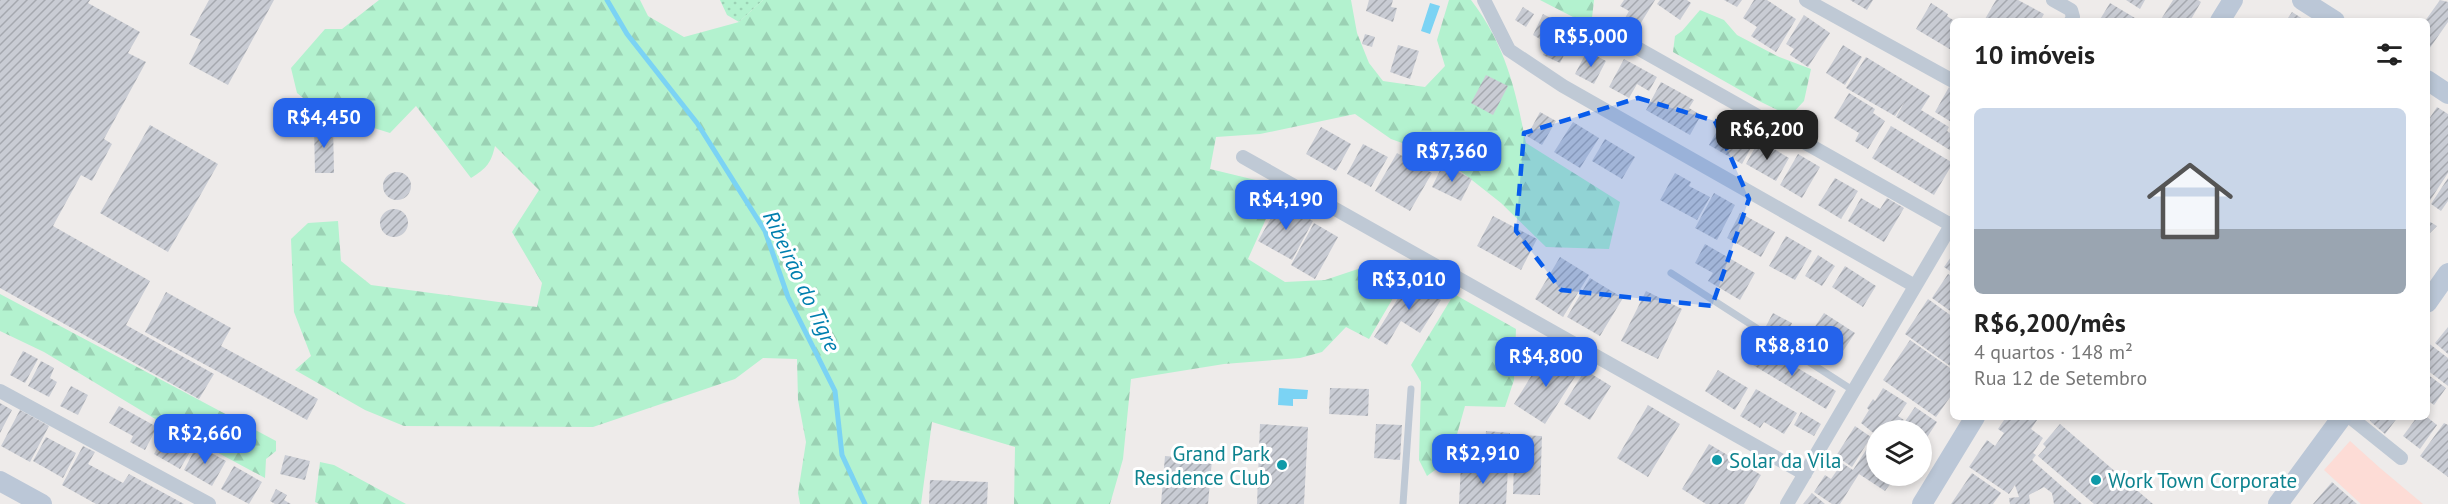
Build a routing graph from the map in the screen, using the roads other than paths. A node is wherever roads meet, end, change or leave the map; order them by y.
1 (1484, 0) edge
2 (1806, 0) edge
3 (2053, 0) edge
4 (2232, 0) edge
5 (2302, 0) edge
6 (2072, 18) edge
7 (2222, 18) edge
8 (2330, 18) edge
9 (1600, 27) dead end
10 (1950, 79) edge
11 (2430, 82) edge
12 (2448, 94) edge
13 (1243, 157) dead end
14 (1950, 223) edge
15 (1950, 227) edge
16 (1671, 273) dead end
17 (2448, 273) edge
18 (1915, 286) junction
19 (2430, 298) edge
20 (1411, 390) dead end
21 (0, 391) edge
22 (1854, 391) junction
23 (1973, 420) edge
24 (2340, 420) edge
25 (2354, 420) edge
26 (2401, 458) dead end
27 (1805, 474) junction
28 (0, 481) edge
29 (42, 504) edge
30 (209, 504) edge
31 (1403, 504) edge
32 (1787, 504) edge
33 (1922, 504) edge
34 (2278, 504) edge

1 - 18 street
2 - 10 street
3 - 6 street
4 - 7 main road
5 - 8 main road
9 - 14 street
11 - 12 main road
13 - 27 street
15 - 18 street
16 - 22 lane
17 - 19 main road
18 - 22 street
20 - 31 lane
21 - 30 street
22 - 27 street
23 - 33 main road
24 - 34 main road
25 - 26 street
27 - 32 street
28 - 29 main road

